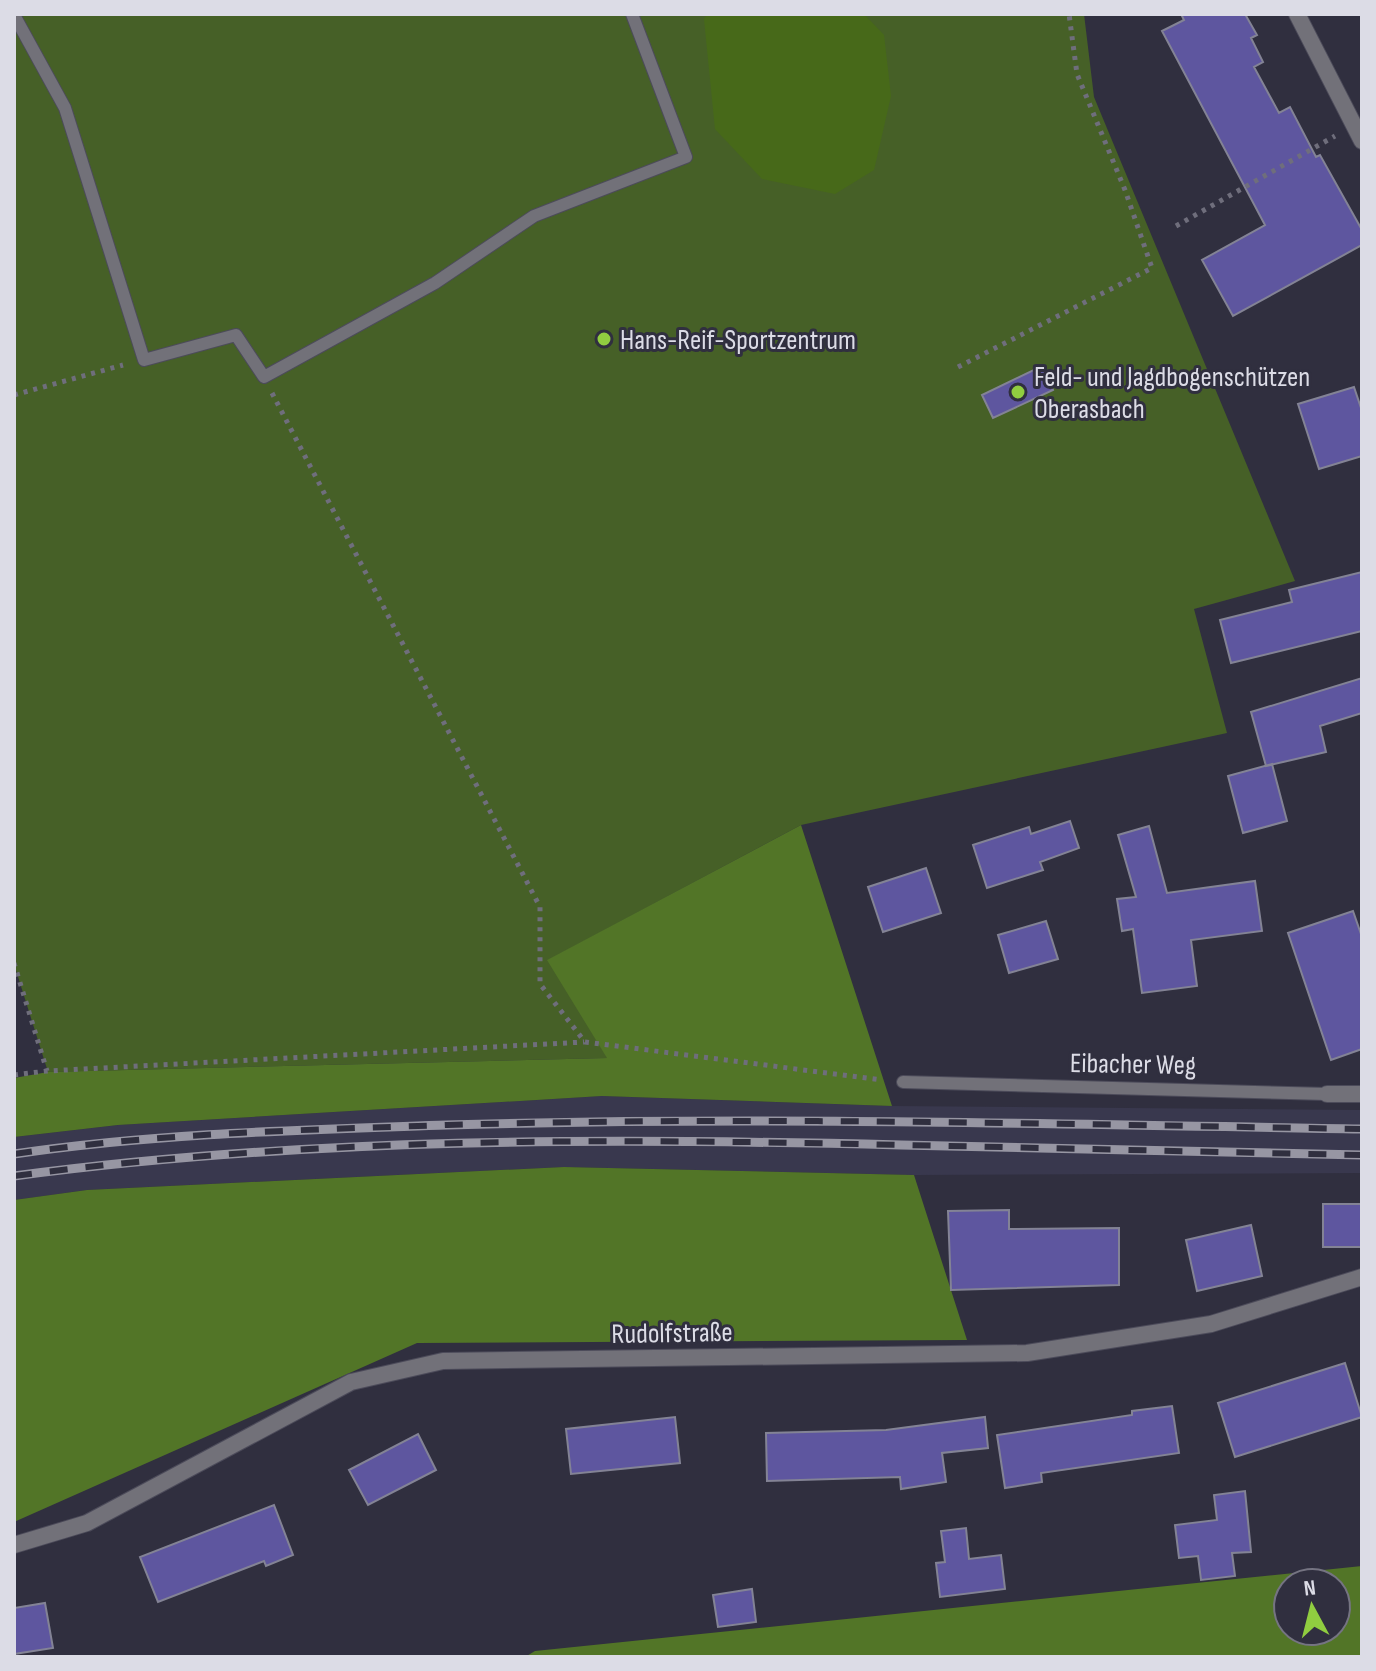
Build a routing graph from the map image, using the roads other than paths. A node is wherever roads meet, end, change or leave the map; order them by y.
1 (632, 14) edge
2 (1297, 14) edge
3 (14, 15) edge
4 (1362, 141) edge
5 (903, 1082) road end
6 (1327, 1094) joint
7 (1362, 1094) edge
8 (1362, 1277) edge
9 (14, 1545) edge

1 - 3 lane
2 - 4 street
5 - 6 lane, Eibacher Weg
6 - 7 street, Eibacher Weg
8 - 9 street, Rudolfstraße

